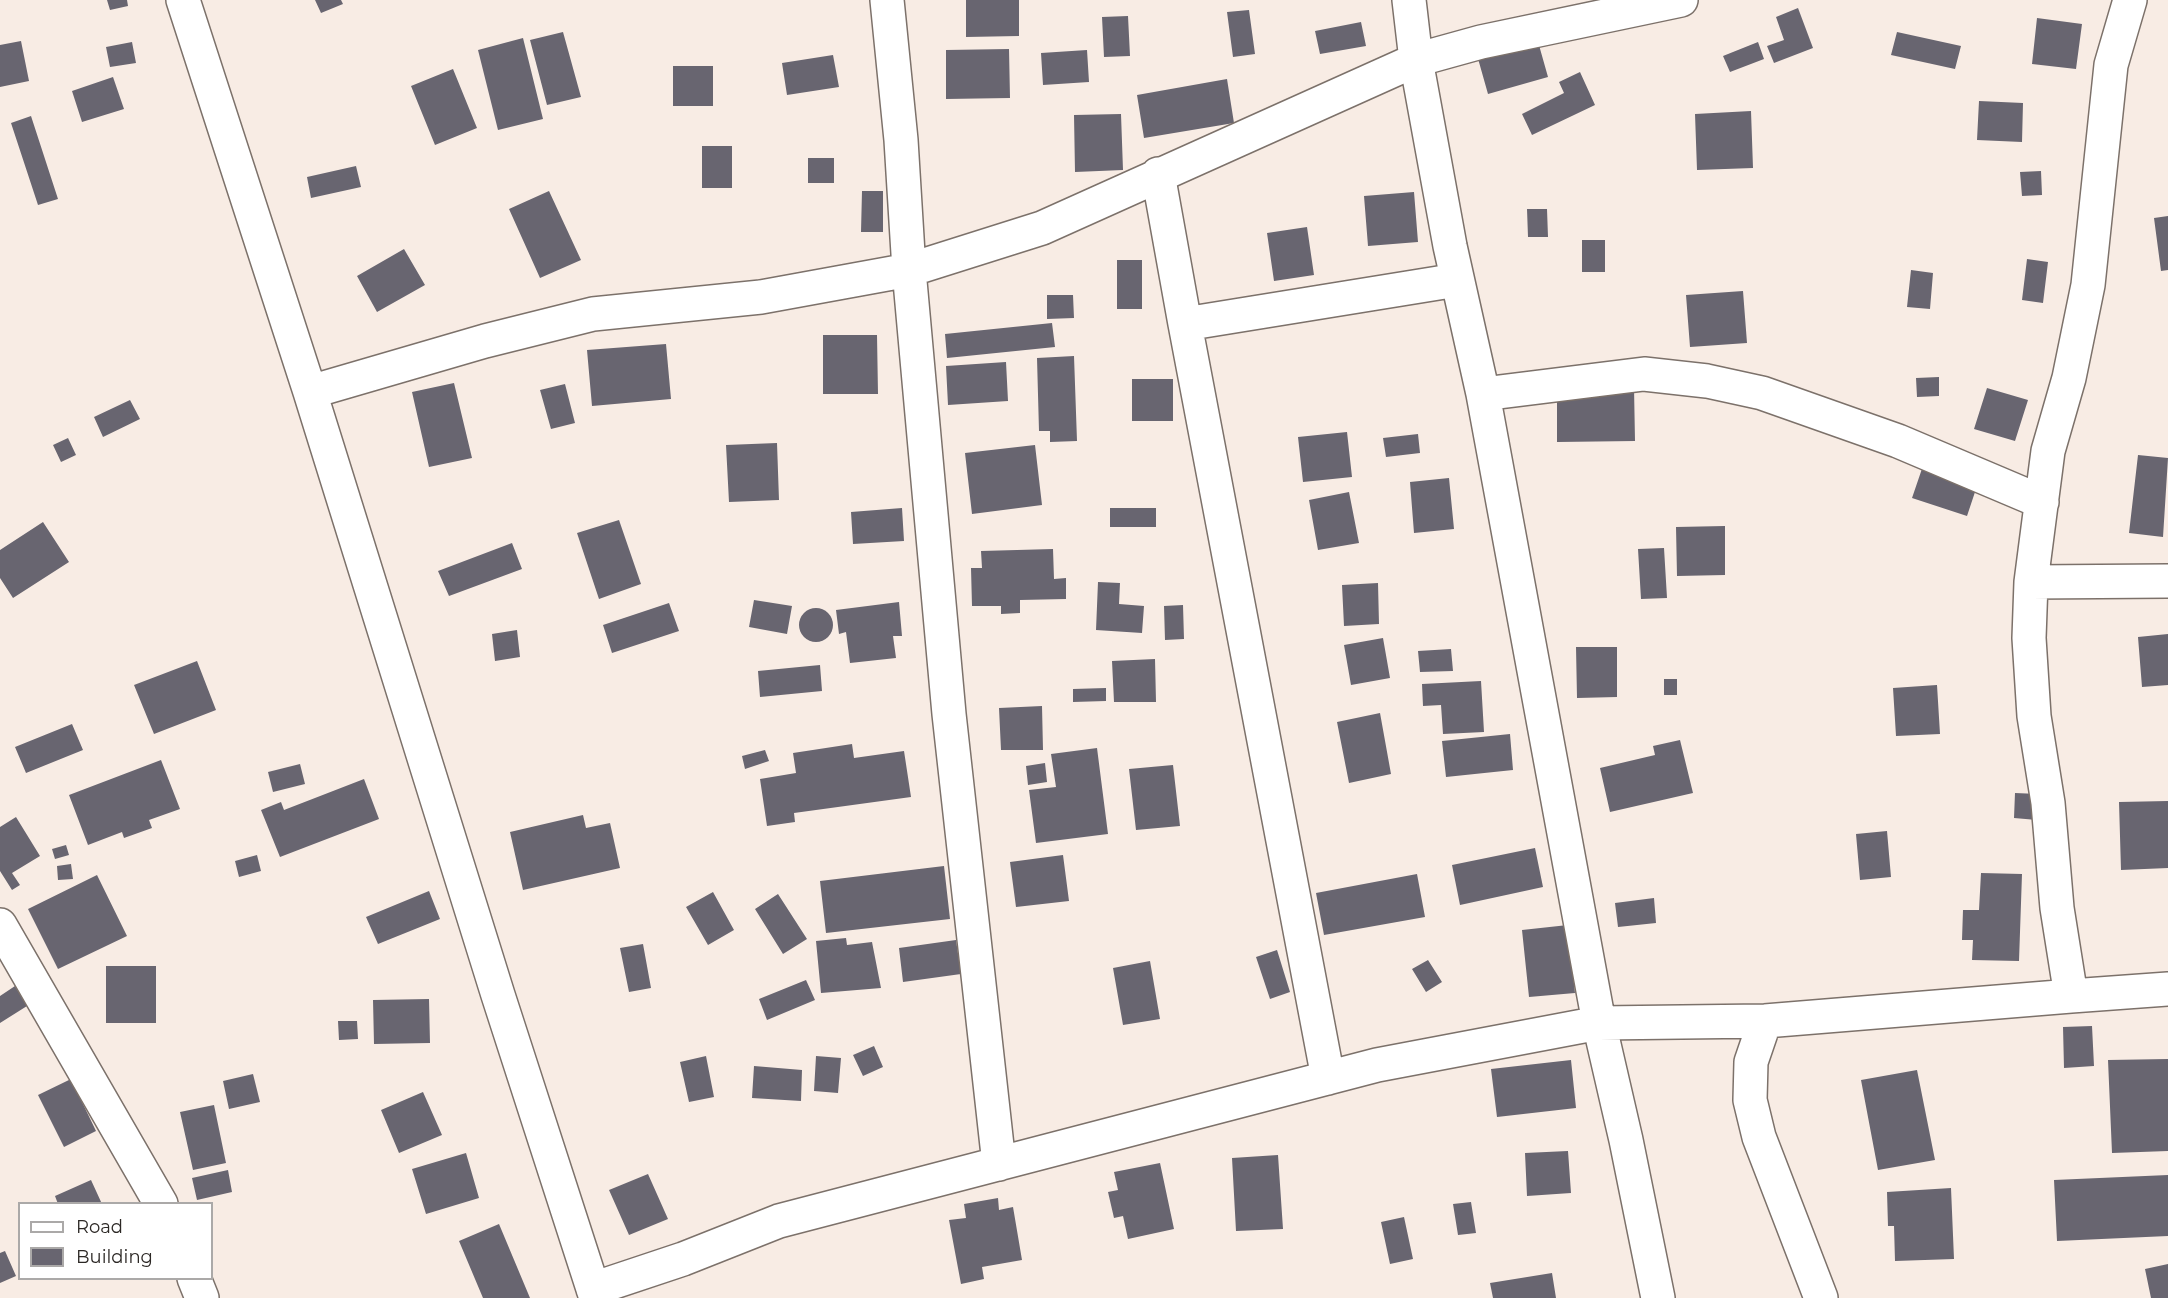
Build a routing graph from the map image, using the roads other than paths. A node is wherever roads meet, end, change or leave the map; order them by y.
1 (183, 0) edge
2 (887, 0) edge
3 (1409, 0) edge
4 (1681, 0) edge
5 (2130, 0) edge
6 (1606, 8) edge
7 (1416, 60) junction
8 (1158, 174) junction
9 (909, 270) junction
10 (1457, 280) junction
11 (1185, 324) junction
12 (310, 392) junction
13 (1483, 394) junction
14 (2042, 502) junction
15 (2168, 581) edge
16 (2031, 582) junction
17 (0, 925) edge
18 (2168, 989) edge
19 (2071, 996) junction
20 (1765, 1021) junction
21 (1599, 1023) junction
22 (1328, 1078) junction
23 (999, 1164) junction
24 (160, 1202) edge
25 (195, 1280) edge
26 (594, 1294) edge
27 (202, 1298) edge
28 (1658, 1298) edge
29 (1821, 1298) edge

1 - 12 street
2 - 9 street
3 - 7 street
4 - 6 street
5 - 14 street
6 - 7 street
7 - 8 street
7 - 10 street
8 - 9 street
8 - 11 street
9 - 12 street
9 - 23 street
10 - 11 street
10 - 13 street
11 - 22 street
12 - 26 street
13 - 14 street
13 - 21 street
14 - 16 street
15 - 16 street
16 - 19 street
17 - 24 street
18 - 19 street
19 - 20 street
20 - 21 street
20 - 29 street
21 - 22 street
21 - 28 street
22 - 23 street
23 - 26 street
25 - 27 street

